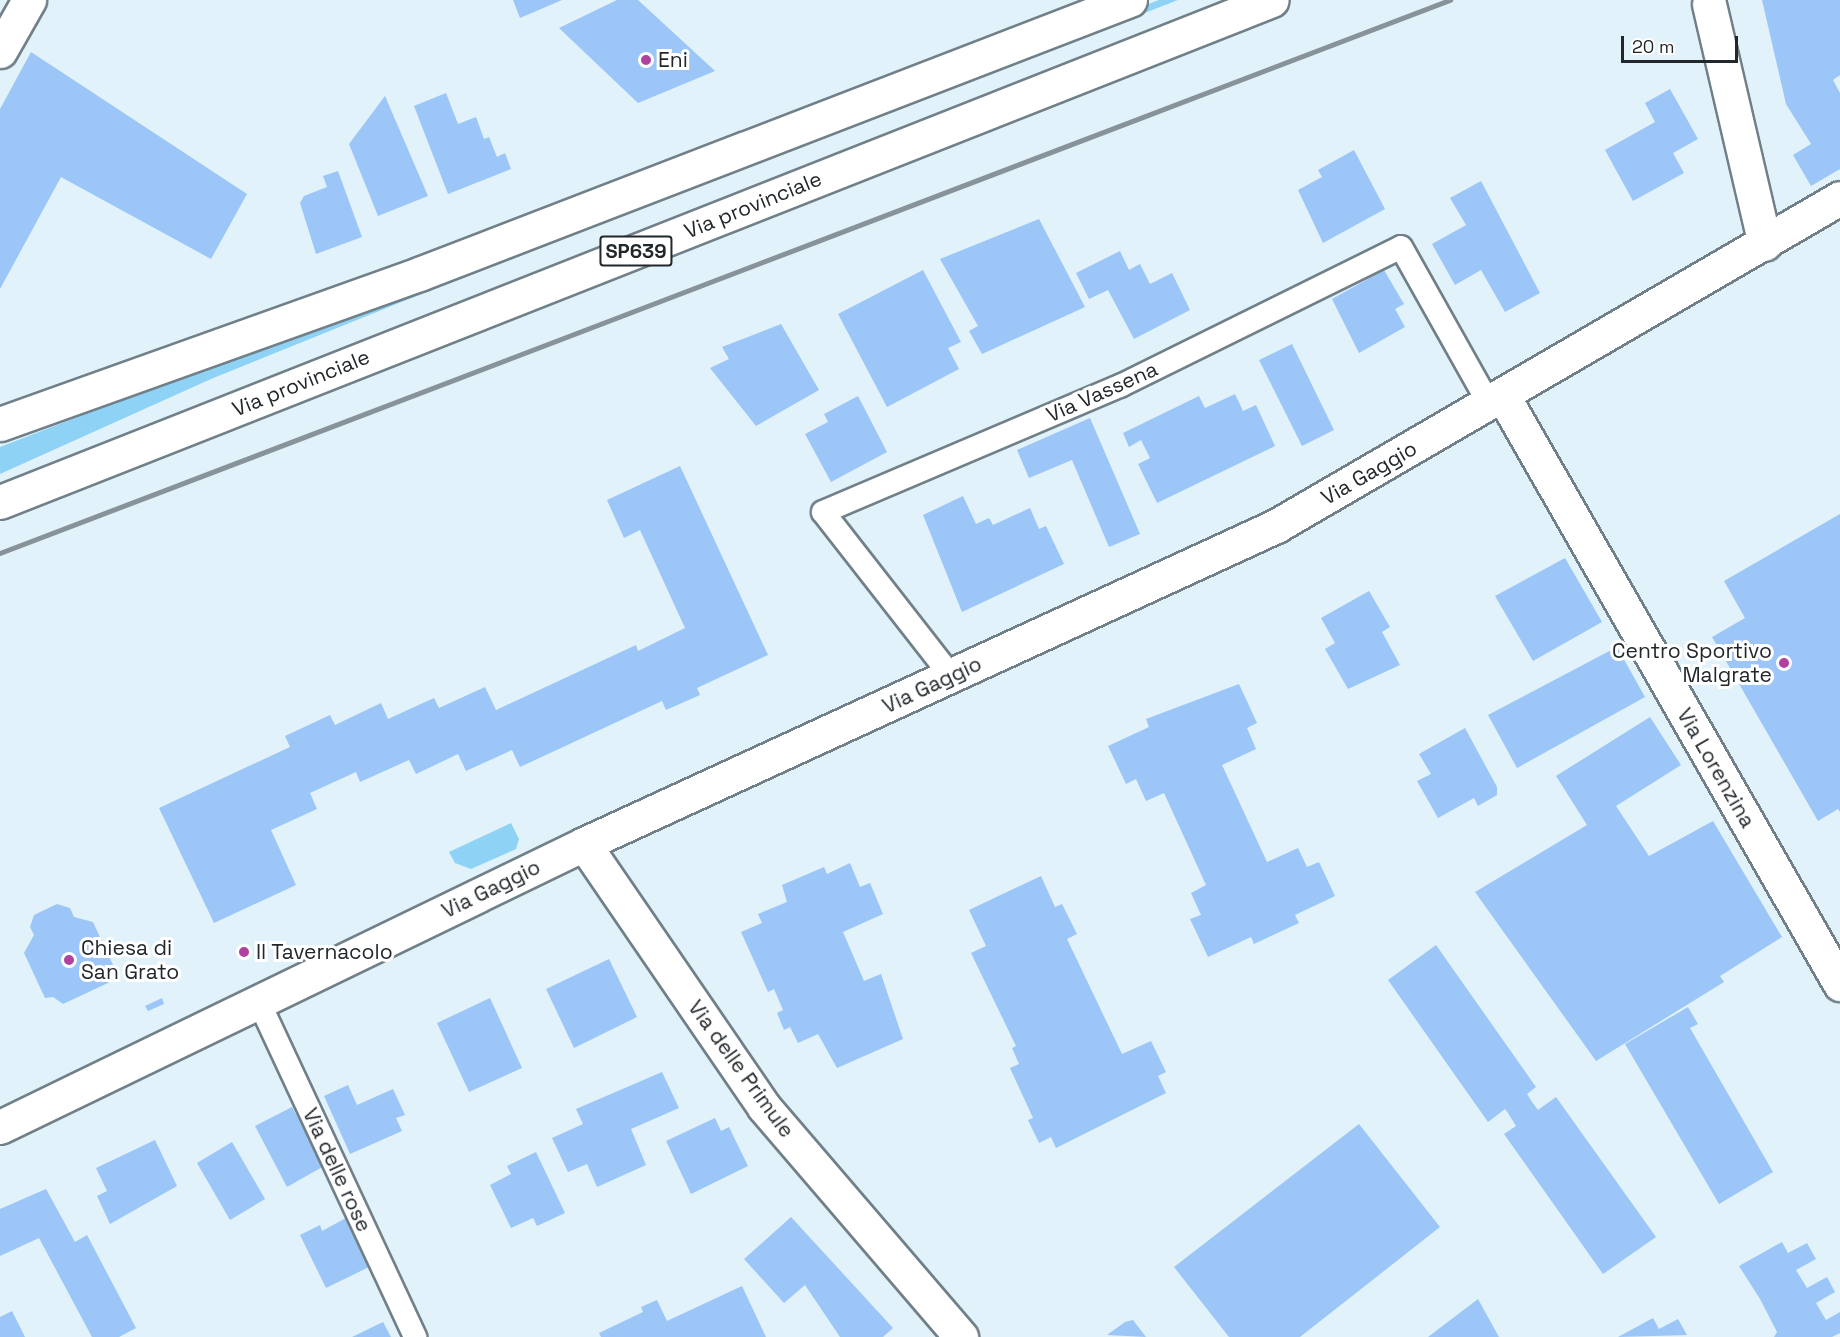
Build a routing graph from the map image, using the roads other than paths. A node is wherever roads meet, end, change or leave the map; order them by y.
1 (29, 0) edge
2 (1130, 0) edge
3 (1272, 0) edge
4 (1709, 4) dead end
5 (0, 51) edge
6 (1840, 198) edge
7 (1765, 244) junction
8 (1496, 400) junction
9 (0, 424) edge
10 (0, 502) edge
11 (952, 676) junction
12 (584, 844) junction
13 (1840, 984) edge
14 (259, 1002) junction
15 (0, 1127) edge
16 (416, 1337) edge
17 (961, 1337) edge

1 - 5 street
2 - 9 street, SP639
3 - 10 street, Via provinciale / SP639
4 - 7 street
6 - 7 street, Via Gaggio
7 - 8 street, Via Gaggio
8 - 11 street, Via Gaggio
8 - 11 lane, Via Vassena
8 - 13 street, Via Lorenzina
11 - 12 street, Via Gaggio
12 - 14 street, Via Gaggio
12 - 17 street, Via delle Primule
14 - 15 street, Via Gaggio
14 - 16 lane, Via delle rose

